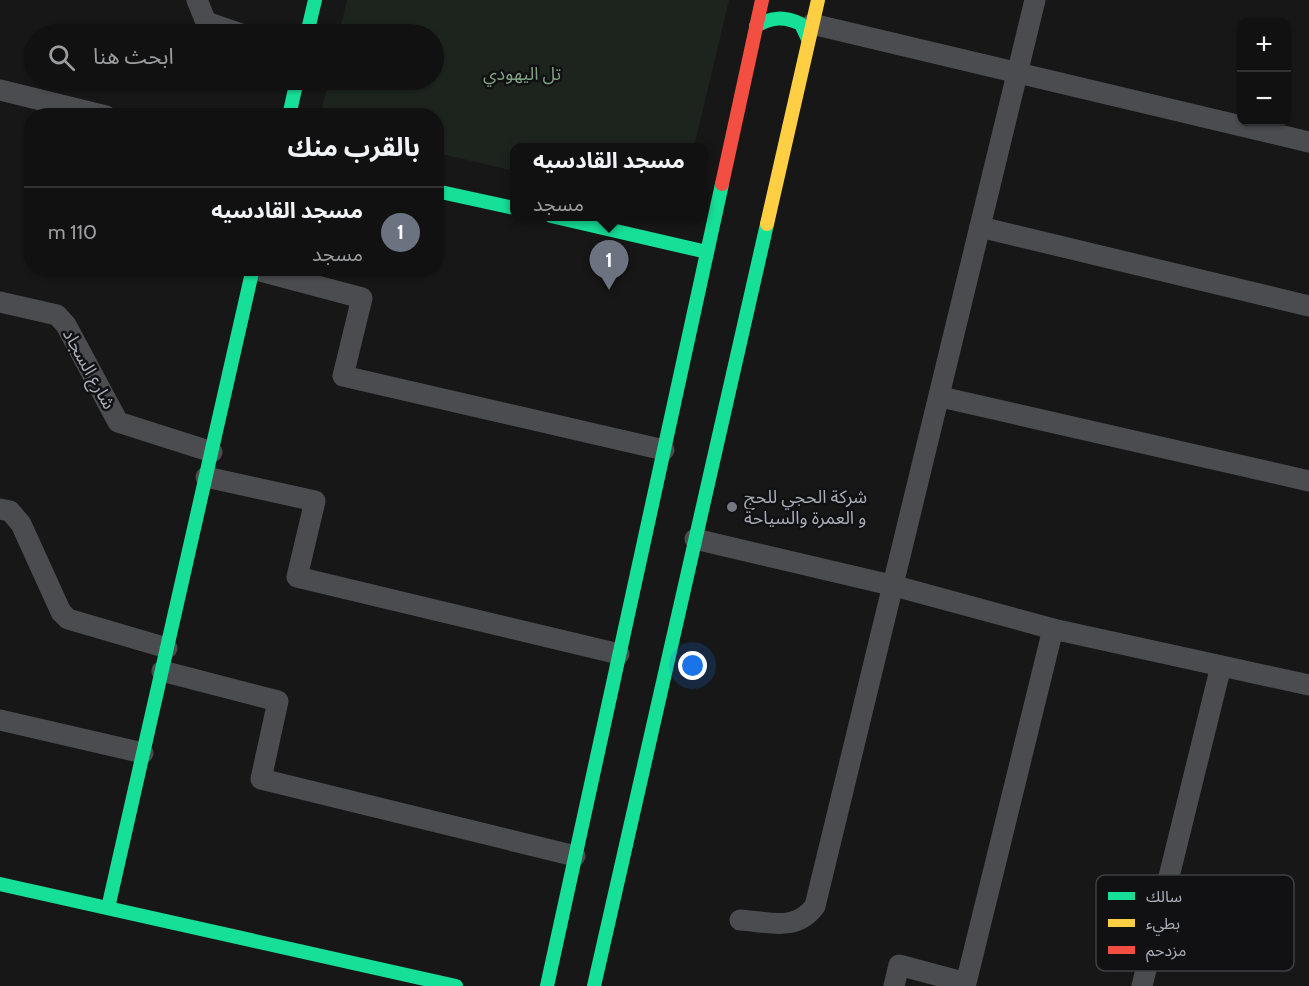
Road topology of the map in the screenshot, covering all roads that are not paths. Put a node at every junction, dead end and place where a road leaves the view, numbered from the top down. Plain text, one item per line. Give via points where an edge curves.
1 (197, 0) edge
2 (315, 0) edge
3 (762, 0) edge
4 (818, 0) edge
5 (1035, 0) edge
6 (212, 24) edge
7 (309, 24) edge
8 (756, 26) junction
9 (810, 31) junction
10 (1017, 75) junction
11 (0, 90) edge
12 (295, 90) edge
13 (73, 108) edge
14 (291, 108) edge
15 (1309, 142) edge
16 (444, 193) edge
17 (510, 207) edge
18 (573, 221) edge
19 (980, 227) junction
20 (707, 252) junction
21 (252, 276) edge
22 (280, 276) edge
23 (0, 302) edge
24 (1309, 306) edge
25 (941, 397) junction
26 (664, 450) junction
27 (212, 452) junction
28 (206, 477) junction
29 (1309, 481) edge
30 (0, 509) edge
31 (695, 539) junction
32 (895, 586) junction
33 (1053, 628) junction
34 (167, 648) junction
35 (619, 654) junction
36 (1221, 666) junction
37 (162, 670) junction
38 (1309, 685) edge
39 (0, 720) edge
40 (143, 753) junction
41 (575, 856) junction
42 (1169, 875) edge
43 (0, 884) edge
44 (108, 908) junction
45 (740, 920) dead end
46 (1146, 971) edge
47 (456, 986) edge
48 (547, 986) edge
49 (594, 986) edge
50 (894, 986) edge
51 (1142, 986) edge

1 - 6 street via 206,22
2 - 7 main road
3 - 8 main road
4 - 9 main road
5 - 10 street
8 - 9 main road via 772,16 785,17
8 - 20 main road
9 - 10 street
9 - 31 main road
10 - 15 street
10 - 19 street
11 - 13 street
12 - 14 main road
16 - 17 main road
18 - 20 main road
19 - 24 street
19 - 25 street
20 - 26 main road
21 - 27 main road
22 - 26 street via 362,298 343,376
23 - 27 street, شارع السجاد via 57,315 118,422
25 - 29 street
25 - 32 street
26 - 35 main road
27 - 28 main road
28 - 34 main road
28 - 35 street via 315,501 297,577
30 - 34 street via 10,511 21,524 61,612 68,619
31 - 32 street
31 - 49 main road
32 - 33 street
32 - 45 street via 815,906 806,918 793,923
33 - 36 street
33 - 50 street via 966,983 899,965
34 - 37 main road
35 - 41 main road
36 - 38 street
36 - 42 street
37 - 40 main road
37 - 41 street via 278,701 261,779
39 - 40 street
40 - 44 main road
41 - 48 main road
43 - 44 main road
44 - 47 main road
46 - 51 street

